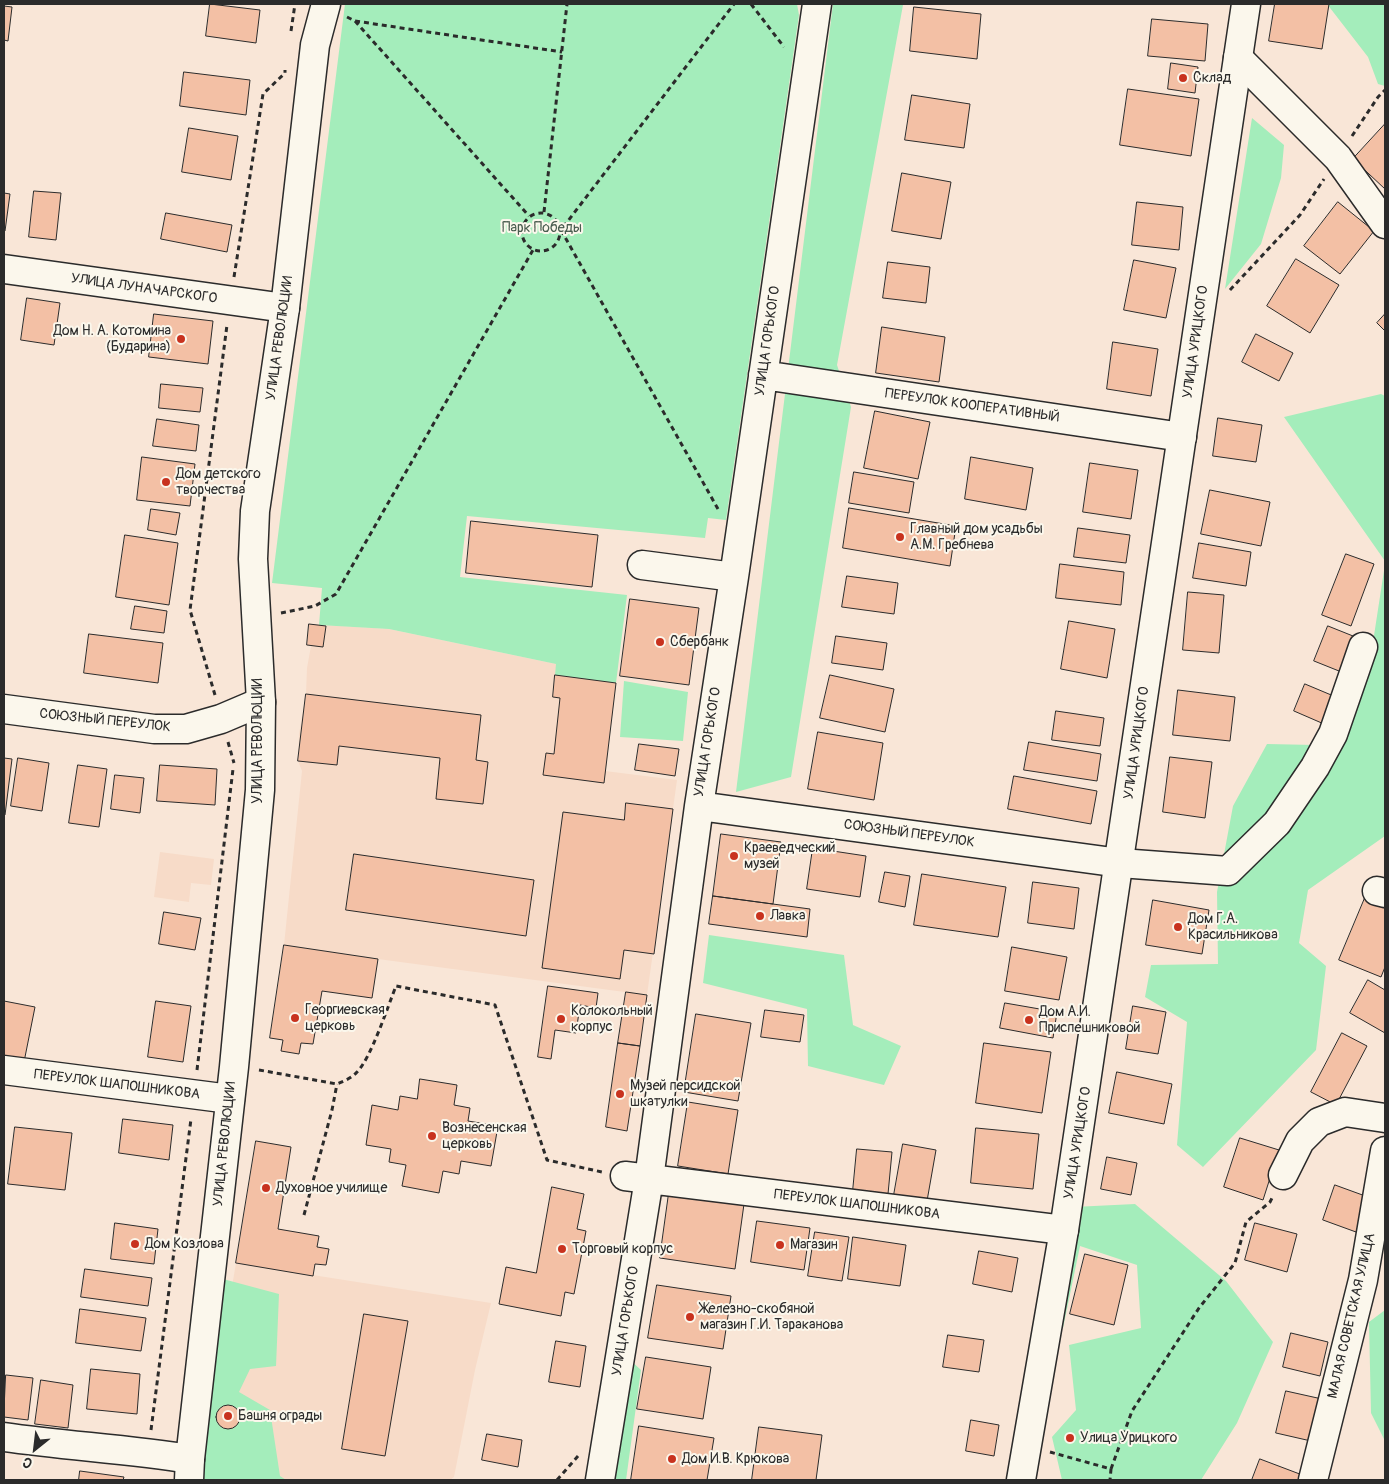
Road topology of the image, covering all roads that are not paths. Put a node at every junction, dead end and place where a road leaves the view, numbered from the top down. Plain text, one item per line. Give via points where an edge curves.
1 (817, 4) edge
2 (1246, 4) edge
3 (334, 9) edge
4 (1238, 58) junction
5 (1385, 224) edge
6 (4, 269) edge
7 (285, 308) junction
8 (763, 375) junction
9 (1182, 437) junction
10 (642, 565) dead end
11 (734, 577) junction
12 (1363, 648) dead end
13 (261, 702) junction
14 (4, 709) edge
15 (699, 806) junction
16 (1120, 863) junction
17 (4, 1070) edge
18 (230, 1099) junction
19 (1385, 1118) edge
20 (1385, 1151) edge
21 (1283, 1175) road end
22 (637, 1178) junction
23 (1064, 1230) junction
24 (4, 1437) edge
25 (190, 1470) edge
26 (600, 1480) edge
27 (1021, 1480) edge
28 (1313, 1480) edge

1 - 8 street, УЛИЦА ГОРЬКОГО
2 - 4 street, УЛИЦА УРИЦКОГО
3 - 7 street, УЛИЦА РЕВОЛЮЦИИ via 315,45
4 - 5 street via 1338,158
4 - 9 street, УЛИЦА УРИЦКОГО
6 - 7 street, УЛИЦА ЛУНАЧАРСКОГО
7 - 13 street, УЛИЦА РЕВОЛЮЦИИ via 255,511 253,559
8 - 9 street, ПЕРЕУЛОК КООПЕРАТИВНЫЙ
8 - 11 street, УЛИЦА ГОРЬКОГО
9 - 16 street, УЛИЦА УРИЦКОГО
10 - 11 street
11 - 15 street, УЛИЦА ГОРЬКОГО
12 - 16 street, СОЮЗНЫЙ ПЕРЕУЛОК via 1334,734 1315,767 1277,823 1228,871
13 - 14 street, СОЮЗНЫЙ ПЕРЕУЛОК via 186,730 154,729
13 - 18 street, УЛИЦА РЕВОЛЮЦИИ via 260,790
15 - 16 street, СОЮЗНЫЙ ПЕРЕУЛОК
15 - 22 street, УЛИЦА ГОРЬКОГО
16 - 23 street, УЛИЦА УРИЦКОГО
17 - 18 street, ПЕРЕУЛОК ШАПОШНИКОВА
18 - 25 street, УЛИЦА РЕВОЛЮЦИИ
19 - 21 street via 1345,1112 1319,1122 1300,1141
20 - 28 street, МАЛАЯ СОВЕТСКАЯ УЛИЦА via 1363,1280
22 - 23 street, ПЕРЕУЛОК ШАПОШНИКОВА
22 - 26 street, УЛИЦА ГОРЬКОГО
23 - 27 street, УЛИЦА УРИЦКОГО
24 - 25 street via 149,1453

